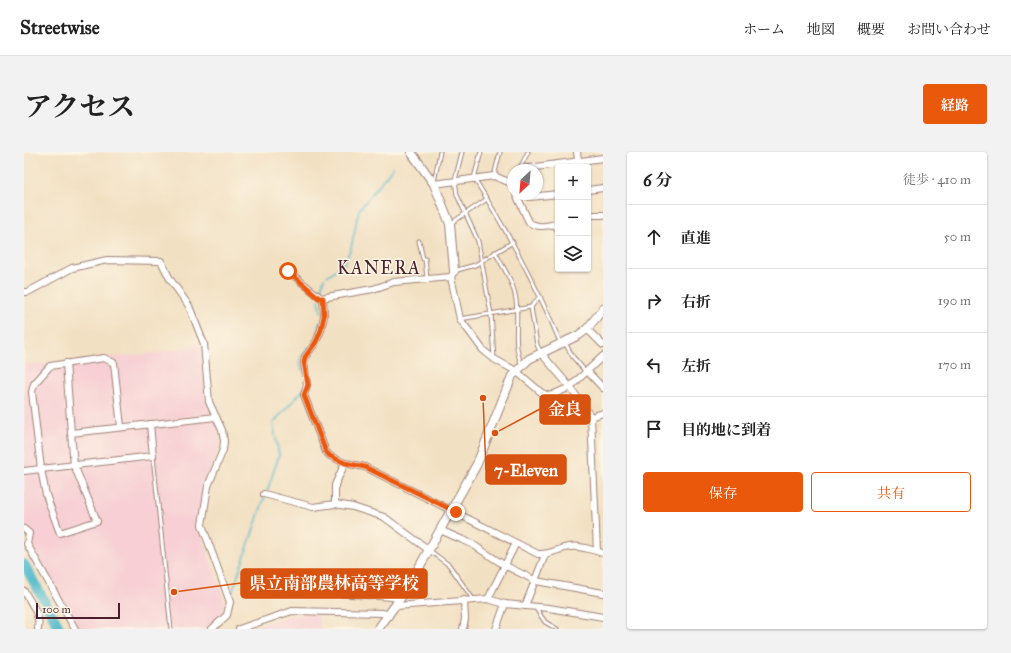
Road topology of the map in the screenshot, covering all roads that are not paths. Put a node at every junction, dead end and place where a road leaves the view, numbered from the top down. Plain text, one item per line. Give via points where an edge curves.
1 (411, 152) edge
2 (440, 152) edge
3 (462, 152) edge
4 (481, 152) edge
5 (500, 152) edge
6 (528, 152) edge
7 (577, 152) edge
8 (603, 158) edge
9 (522, 164) edge
10 (579, 164) edge
11 (555, 166) edge
12 (543, 167) edge
13 (494, 176) junction
14 (474, 178) junction
15 (455, 180) junction
16 (507, 181) edge
17 (434, 184) junction
18 (603, 188) edge
19 (591, 190) edge
20 (555, 194) edge
21 (543, 196) edge
22 (487, 199) junction
23 (519, 200) edge
24 (466, 213) junction
25 (591, 215) edge
26 (603, 215) edge
27 (450, 224) junction
28 (555, 224) edge
29 (420, 241) dead end
30 (513, 242) junction
31 (494, 252) junction
32 (480, 260) junction
33 (288, 271) dead end
34 (452, 274) junction
35 (427, 280) junction
36 (24, 292) edge
37 (540, 296) junction
38 (321, 298) junction
39 (531, 307) junction
40 (603, 309) edge
41 (516, 311) junction
42 (491, 314) junction
43 (460, 319) junction
44 (587, 329) junction
45 (562, 343) junction
46 (603, 345) edge
47 (541, 353) junction
48 (603, 356) edge
49 (494, 359) junction
50 (66, 363) junction
51 (519, 368) junction
52 (587, 372) junction
53 (570, 387) junction
54 (603, 388) edge
55 (603, 413) edge
56 (216, 417) junction
57 (591, 417) junction
58 (150, 424) junction
59 (121, 427) junction
60 (71, 433) junction
61 (153, 456) junction
62 (345, 463) junction
63 (74, 465) junction
64 (41, 469) junction
65 (24, 471) edge
66 (267, 495) dead end
67 (335, 504) junction
68 (452, 510) junction
69 (24, 529) edge
70 (440, 530) junction
71 (516, 543) junction
72 (429, 550) junction
73 (600, 552) edge
74 (545, 555) junction
75 (504, 565) junction
76 (536, 581) junction
77 (24, 591) edge
78 (312, 591) dead end
79 (603, 593) edge
80 (473, 599) junction
81 (488, 599) junction
82 (464, 600) junction
83 (398, 603) junction
84 (505, 604) junction
85 (525, 606) junction
86 (535, 607) junction
87 (389, 616) junction
88 (603, 618) edge
89 (38, 629) edge
90 (74, 629) edge
91 (171, 629) edge
92 (212, 629) edge
93 (239, 629) edge
94 (378, 629) edge
95 (463, 629) edge
96 (496, 629) edge
97 (557, 629) edge

1 - 17 street
2 - 17 lane
3 - 15 lane
4 - 14 lane
5 - 13 lane
6 - 9 lane
7 - 10 street
8 - 10 street
11 - 12 street
13 - 14 street
13 - 16 street
14 - 15 street
14 - 22 lane
15 - 17 street
15 - 24 lane via 457,195
17 - 27 street
18 - 19 street
20 - 21 street
22 - 24 lane
22 - 30 lane
23 - 28 street via 532,225
24 - 27 lane
24 - 32 lane via 478,241
25 - 26 street
27 - 34 street
29 - 35 lane
30 - 31 lane
30 - 37 lane
31 - 32 lane
31 - 41 lane via 508,275 516,300
32 - 34 lane via 475,265
32 - 42 lane
33 - 38 street
34 - 35 street
34 - 43 street
35 - 38 street via 394,282
36 - 56 street via 72,268 107,260 161,261 189,306 204,344 209,402
37 - 39 lane
37 - 45 lane
38 - 62 street via 324,316 316,342 305,357 308,385 304,395 326,452
39 - 41 lane
39 - 47 lane via 537,345
40 - 44 street
41 - 42 lane
41 - 51 lane
42 - 43 lane
42 - 49 lane
43 - 49 street via 483,350
44 - 45 street
44 - 46 street
45 - 47 street
45 - 52 lane
47 - 51 street
47 - 53 street
48 - 52 street
49 - 51 street
50 - 59 street via 104,358 114,363
50 - 60 street
50 - 64 street via 50,366 34,384 32,392
51 - 53 street via 542,393 550,396
51 - 68 street via 509,381 487,442
52 - 53 street
52 - 54 street
53 - 57 street
55 - 57 street
56 - 58 street
56 - 92 street via 223,435 223,450 208,486 202,525 230,602 227,615
57 - 73 street
58 - 59 street
58 - 61 street
59 - 60 street
60 - 63 street
61 - 63 street
61 - 91 lane
62 - 67 street via 335,485
62 - 68 street via 365,467
63 - 64 street
63 - 64 street via 97,521 60,533 46,495
64 - 65 street
66 - 67 street via 313,507
67 - 72 street via 384,517
68 - 70 street
68 - 71 street
69 - 90 street via 29,533 27,544
70 - 72 street
70 - 75 street via 472,544
71 - 74 street
71 - 75 street
72 - 80 lane via 449,565
72 - 83 street
73 - 74 street via 578,546
74 - 76 street
75 - 76 street
75 - 81 street
76 - 79 street
76 - 85 street
77 - 89 street via 38,615
78 - 83 street via 392,597
80 - 81 street
80 - 82 street
81 - 84 street
82 - 83 street
82 - 95 street
83 - 87 street
84 - 85 street
84 - 96 street
85 - 86 street
86 - 88 street
86 - 97 lane via 545,622
87 - 93 street via 383,613 292,611
87 - 94 street

